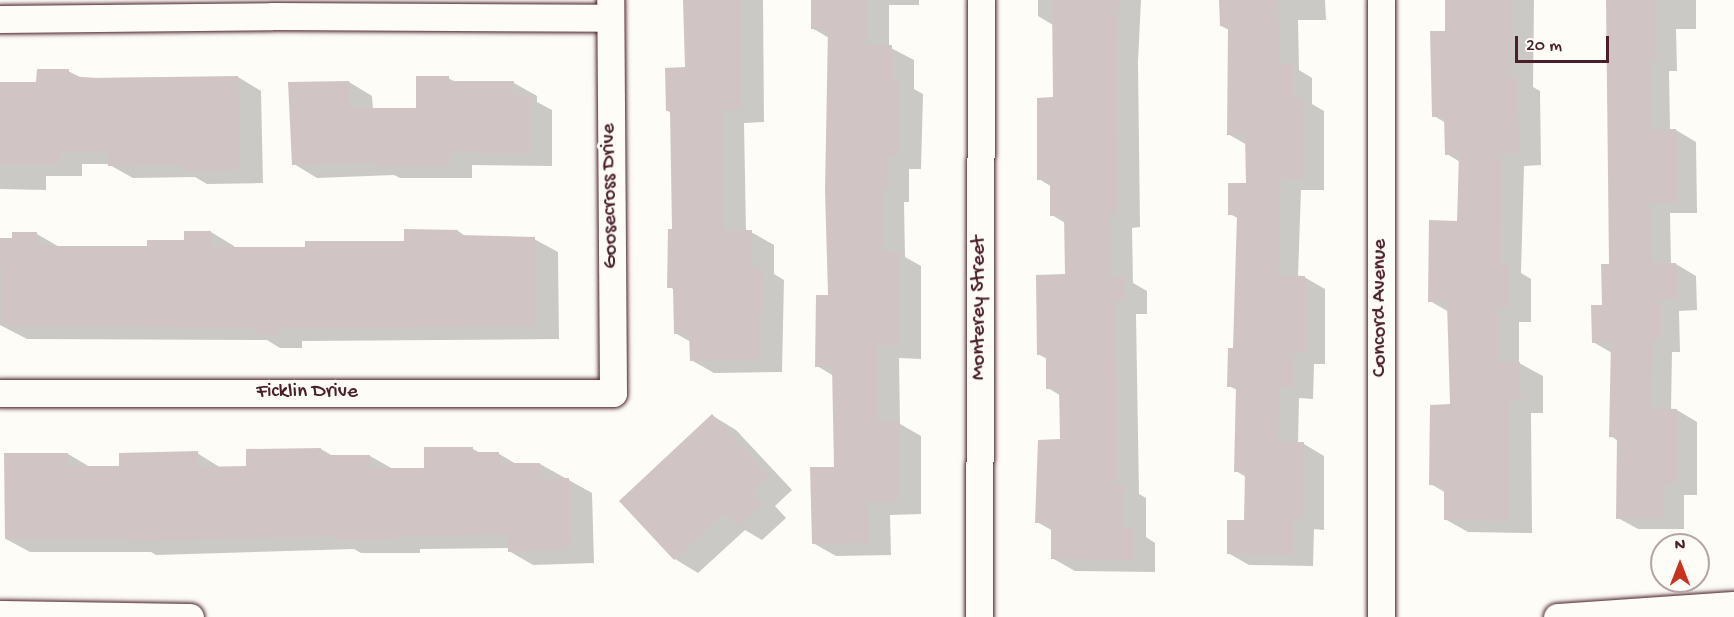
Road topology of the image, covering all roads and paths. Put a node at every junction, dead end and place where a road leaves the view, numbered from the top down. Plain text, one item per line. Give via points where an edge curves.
1 (981, 0) edge
2 (1381, 0) edge
3 (610, 9) edge
4 (0, 19) edge
5 (0, 393) edge
6 (613, 393) joint
7 (1734, 605) edge
8 (0, 614) edge
9 (190, 617) edge
10 (979, 617) edge
11 (1381, 617) edge
12 (1557, 617) edge

1 - 10 street, Monterey Street
2 - 11 street, Concord Avenue
3 - 4 street
3 - 6 street, Goosecross Drive
5 - 6 street, Ficklin Drive
7 - 12 street
8 - 9 street

